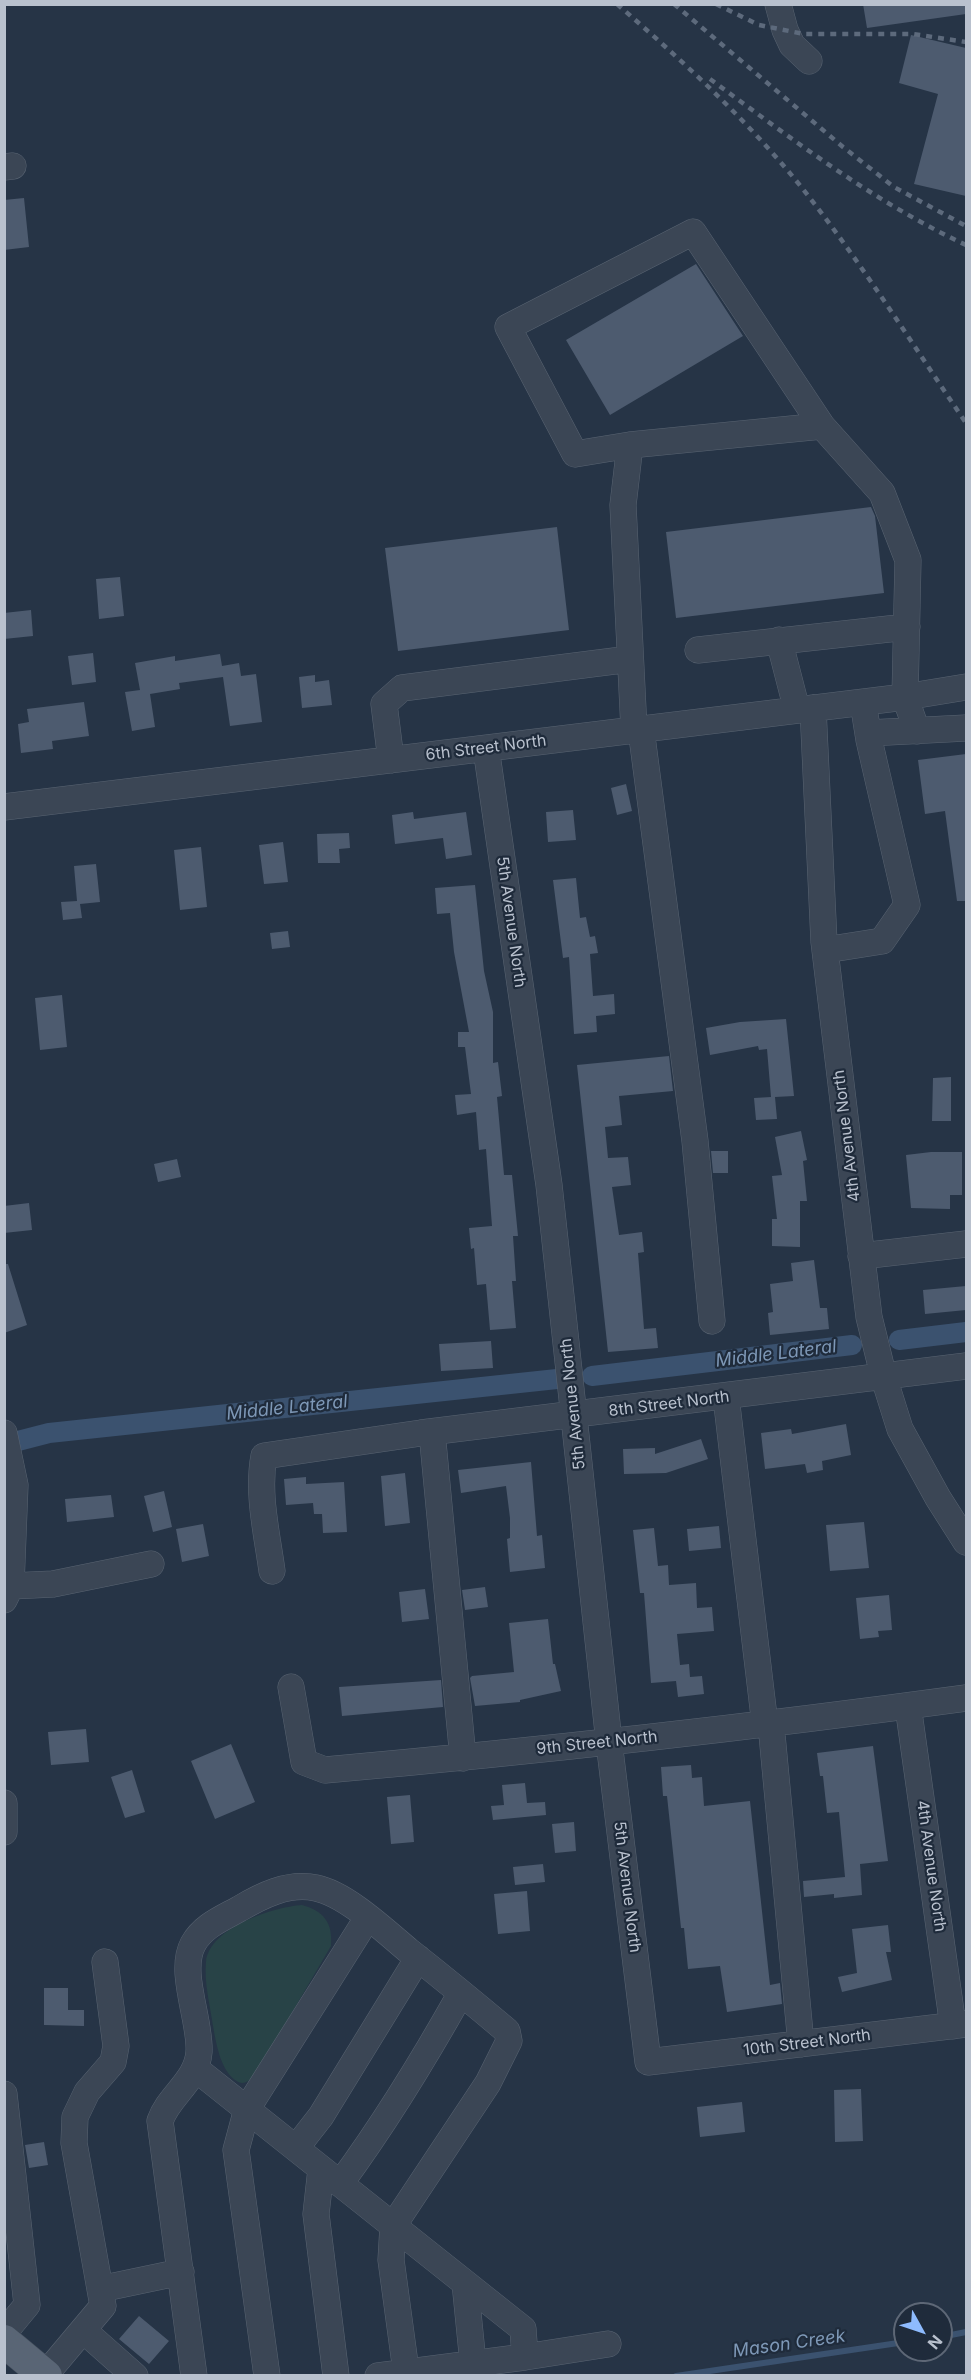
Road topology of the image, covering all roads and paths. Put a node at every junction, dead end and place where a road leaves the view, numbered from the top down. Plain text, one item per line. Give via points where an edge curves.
1 (778, 4) edge
2 (808, 61) dead end
3 (822, 426) junction
4 (630, 444) junction
5 (907, 627) junction
6 (779, 640) junction
7 (698, 650) dead end
8 (630, 659) junction
9 (966, 687) edge
10 (905, 697) junction
11 (863, 702) junction
12 (805, 709) junction
13 (966, 728) edge
14 (638, 730) junction
15 (917, 731) junction
16 (868, 733) junction
17 (486, 748) junction
18 (391, 760) junction
19 (4, 807) edge
20 (825, 950) junction
21 (966, 1244) edge
22 (861, 1256) junction
23 (712, 1322) dead end
24 (966, 1366) edge
25 (884, 1378) junction
26 (726, 1397) junction
27 (574, 1416) junction
28 (432, 1432) junction
29 (4, 1433) edge
30 (966, 1542) edge
31 (151, 1564) dead end
32 (272, 1571) dead end
33 (8, 1593) edge
34 (291, 1687) dead end
35 (966, 1698) edge
36 (908, 1706) junction
37 (768, 1724) junction
38 (609, 1742) junction
39 (463, 1758) junction
40 (4, 1803) edge
41 (4, 1832) edge
42 (368, 1917) junction
43 (418, 1958) junction
44 (105, 1962) dead end
45 (462, 1993) junction
46 (960, 2025) edge
47 (801, 2044) junction
48 (648, 2062) joint
49 (196, 2069) junction
50 (4, 2094) edge
51 (247, 2109) junction
52 (296, 2148) junction
53 (331, 2176) junction
54 (393, 2226) junction
55 (181, 2272) junction
56 (465, 2283) junction
57 (99, 2289) junction
58 (83, 2330) junction
59 (4, 2333) edge
60 (4, 2341) edge
61 (608, 2344) dead end
62 (525, 2357) junction
63 (473, 2363) junction
64 (406, 2371) junction
65 (45, 2375) edge
66 (135, 2376) edge
67 (194, 2376) edge
68 (267, 2376) edge
69 (336, 2376) edge
70 (378, 2376) edge

1 - 2 street via 792,45
3 - 4 street
3 - 4 street via 693,232 508,327 575,454
3 - 5 street via 882,493 908,561
4 - 8 street via 623,505
5 - 6 street
5 - 10 street
6 - 7 street
6 - 12 street, 4th Avenue North
8 - 14 street
8 - 18 street via 402,688 384,704
9 - 10 street, 6th Street North
10 - 11 street, 6th Street North
10 - 15 street
11 - 12 street, 6th Street North
11 - 16 street
12 - 14 street, 6th Street North
12 - 20 street, 4th Avenue North
13 - 15 street
14 - 17 street, 6th Street North
14 - 23 street via 695,1141
15 - 16 street
16 - 20 street via 907,905 882,941
17 - 18 street, 6th Street North
17 - 27 street, 5th Avenue North via 549,1185
18 - 19 street, 6th Street North
20 - 22 street, 4th Avenue North
21 - 22 street
22 - 25 street, 4th Avenue North via 869,1317
24 - 25 street, 8th Street North
25 - 26 street, 8th Street North
25 - 30 street, 4th Avenue North via 900,1429
26 - 27 street, 8th Street North
26 - 37 street
27 - 28 street, 8th Street North
27 - 38 street, 5th Avenue North
28 - 32 street, 8th Street North via 264,1456 261,1473
28 - 39 street
29 - 33 street via 15,1485
31 - 33 street
34 - 39 street, 9th Street North via 304,1762 325,1770
35 - 36 street, 9th Street North
36 - 37 street, 9th Street North
36 - 46 street, 4th Avenue North
37 - 38 street, 9th Street North
37 - 47 street
38 - 39 street, 9th Street North
38 - 48 street, 5th Avenue North
40 - 41 street
42 - 43 street
42 - 49 street via 316,1888 292,1887 263,1895 204,1929 192,1946 188,1964 199,2050
42 - 51 street
43 - 45 street
43 - 52 street via 321,2116
44 - 57 street via 116,2046 113,2062 87,2092 75,2117 74,2143
45 - 53 street via 366,2148
45 - 54 street via 507,2031 509,2041 488,2083
46 - 47 street, 10th Street North
47 - 48 street, 10th Street North
49 - 51 street
49 - 55 street via 160,2121
50 - 59 street via 27,2305
51 - 52 street
51 - 68 street via 236,2150
52 - 53 street
53 - 54 street
53 - 69 street via 316,2214
54 - 56 street
54 - 64 street via 391,2260
55 - 57 street
55 - 67 street
56 - 62 street via 523,2329
56 - 63 street
57 - 58 street via 103,2306
58 - 65 street
58 - 66 street
60 - 65 main road
61 - 62 street
62 - 63 street
63 - 64 street
64 - 70 street

